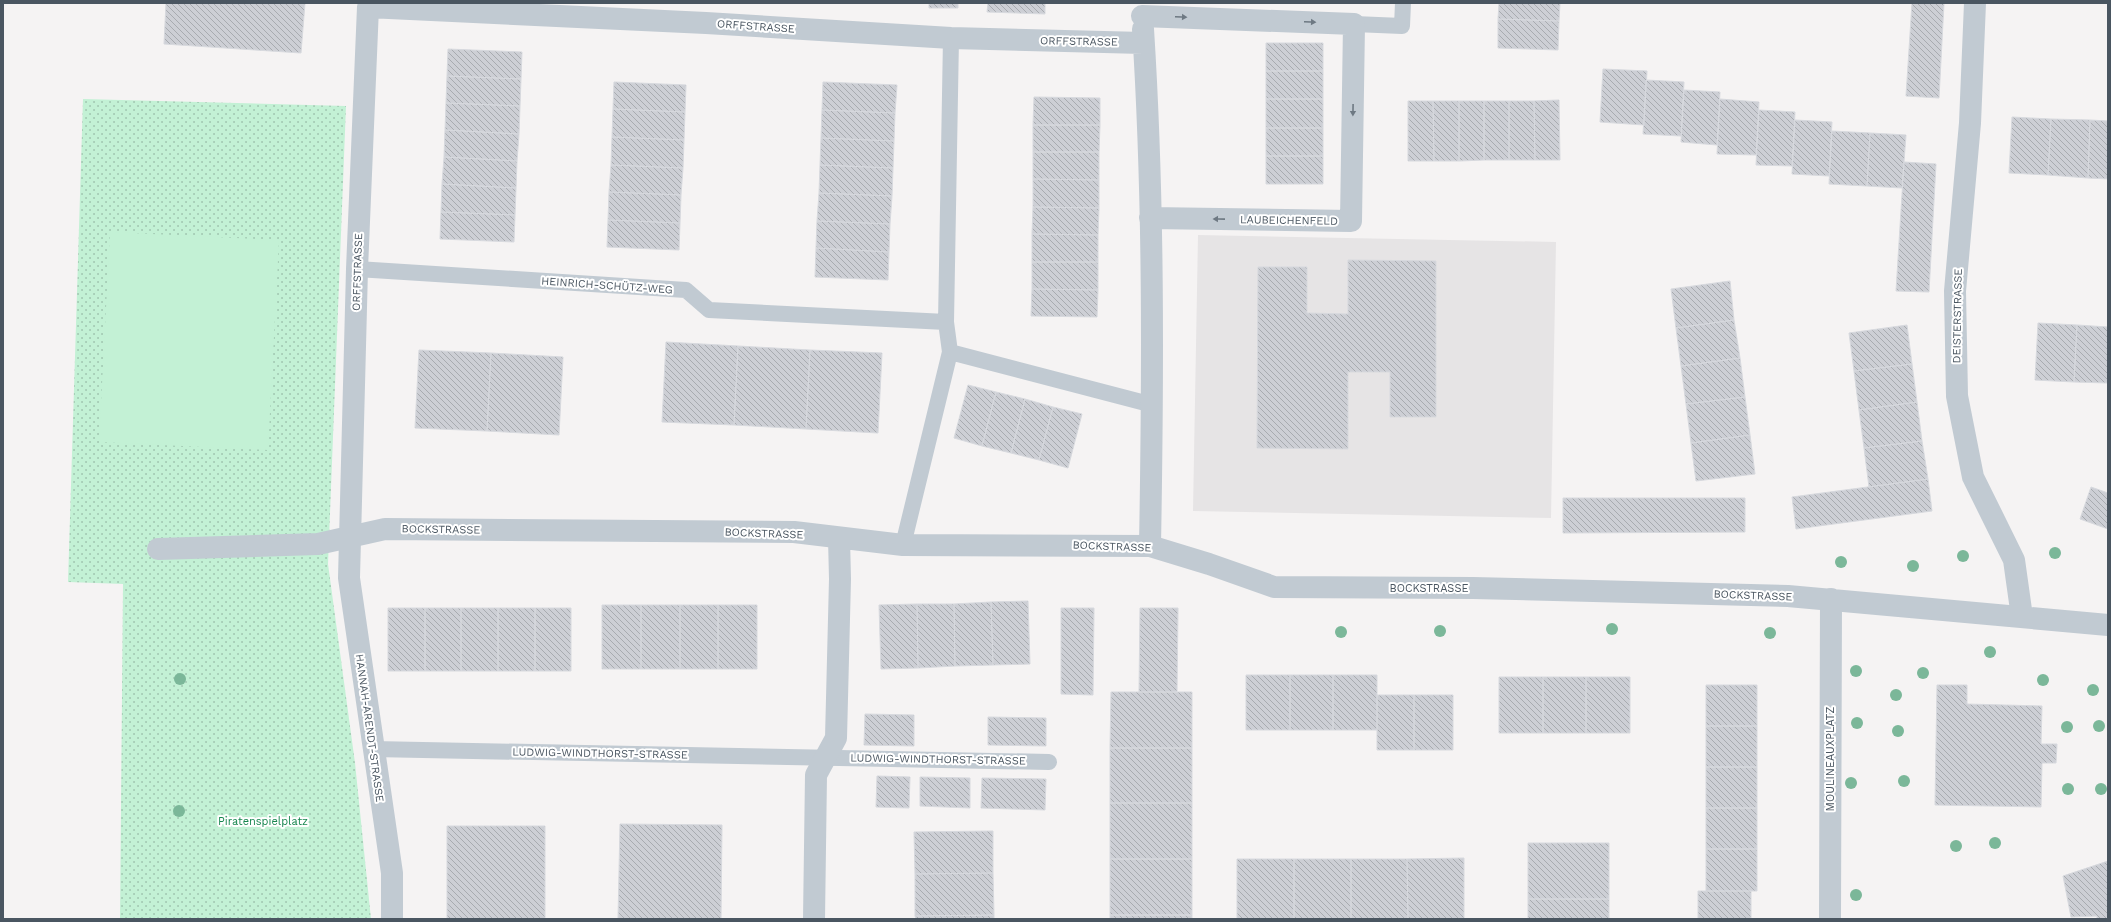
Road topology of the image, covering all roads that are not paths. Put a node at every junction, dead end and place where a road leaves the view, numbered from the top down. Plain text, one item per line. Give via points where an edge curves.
1 (1403, 3) edge
2 (1975, 3) edge
3 (366, 5) edge
4 (1141, 9) edge
5 (1354, 24) junction
6 (951, 38) junction
7 (1144, 43) junction
8 (1150, 218) junction
9 (356, 269) junction
10 (946, 322) junction
11 (950, 352) junction
12 (1153, 405) junction
13 (351, 537) junction
14 (839, 538) junction
15 (903, 545) junction
16 (1150, 546) junction
17 (158, 549) dead end
18 (1831, 599) junction
19 (2022, 617) junction
20 (2108, 625) edge
21 (373, 749) junction
22 (826, 757) junction
23 (1049, 762) dead end
24 (392, 919) edge
25 (814, 919) edge
26 (1830, 919) edge

1 - 5 lane via 1402,26
2 - 19 street, DEISTERSTRASSE via 1970,123 1955,291 1957,396 1973,477 2014,560
3 - 6 street, ORFFSTRASSE
3 - 9 street, ORFFSTRASSE
4 -> 5 street
4 - 7 street
5 -> 8 street, LAUBEICHENFELD via 1351,221
6 - 7 street, ORFFSTRASSE
6 - 10 lane
7 - 8 street
8 - 12 street
9 - 10 lane, HEINRICH-SCHÜTZ-WEG via 686,290 709,310
9 - 13 street, ORFFSTRASSE
10 - 11 lane
11 - 12 lane
11 - 15 lane
12 - 16 street
13 - 14 street, BOCKSTRASSE via 393,529 794,532
13 - 17 street, BOCKSTRASSE via 318,544
13 - 21 street, HANNAH-ARENDT-STRASSE via 349,578
14 - 15 street, BOCKSTRASSE
14 - 22 street via 836,738
15 - 16 street, BOCKSTRASSE
16 - 18 street, BOCKSTRASSE via 1274,587 1473,588
18 - 19 street, BOCKSTRASSE
18 - 26 street, MOULINEAUXPLATZ
19 - 20 street, BOCKSTRASSE
21 - 22 lane, LUDWIG-WINDTHORST-STRASSE
21 - 24 street, HANNAH-ARENDT-STRASSE via 392,874
22 - 23 lane, LUDWIG-WINDTHORST-STRASSE
22 - 25 street via 816,775

